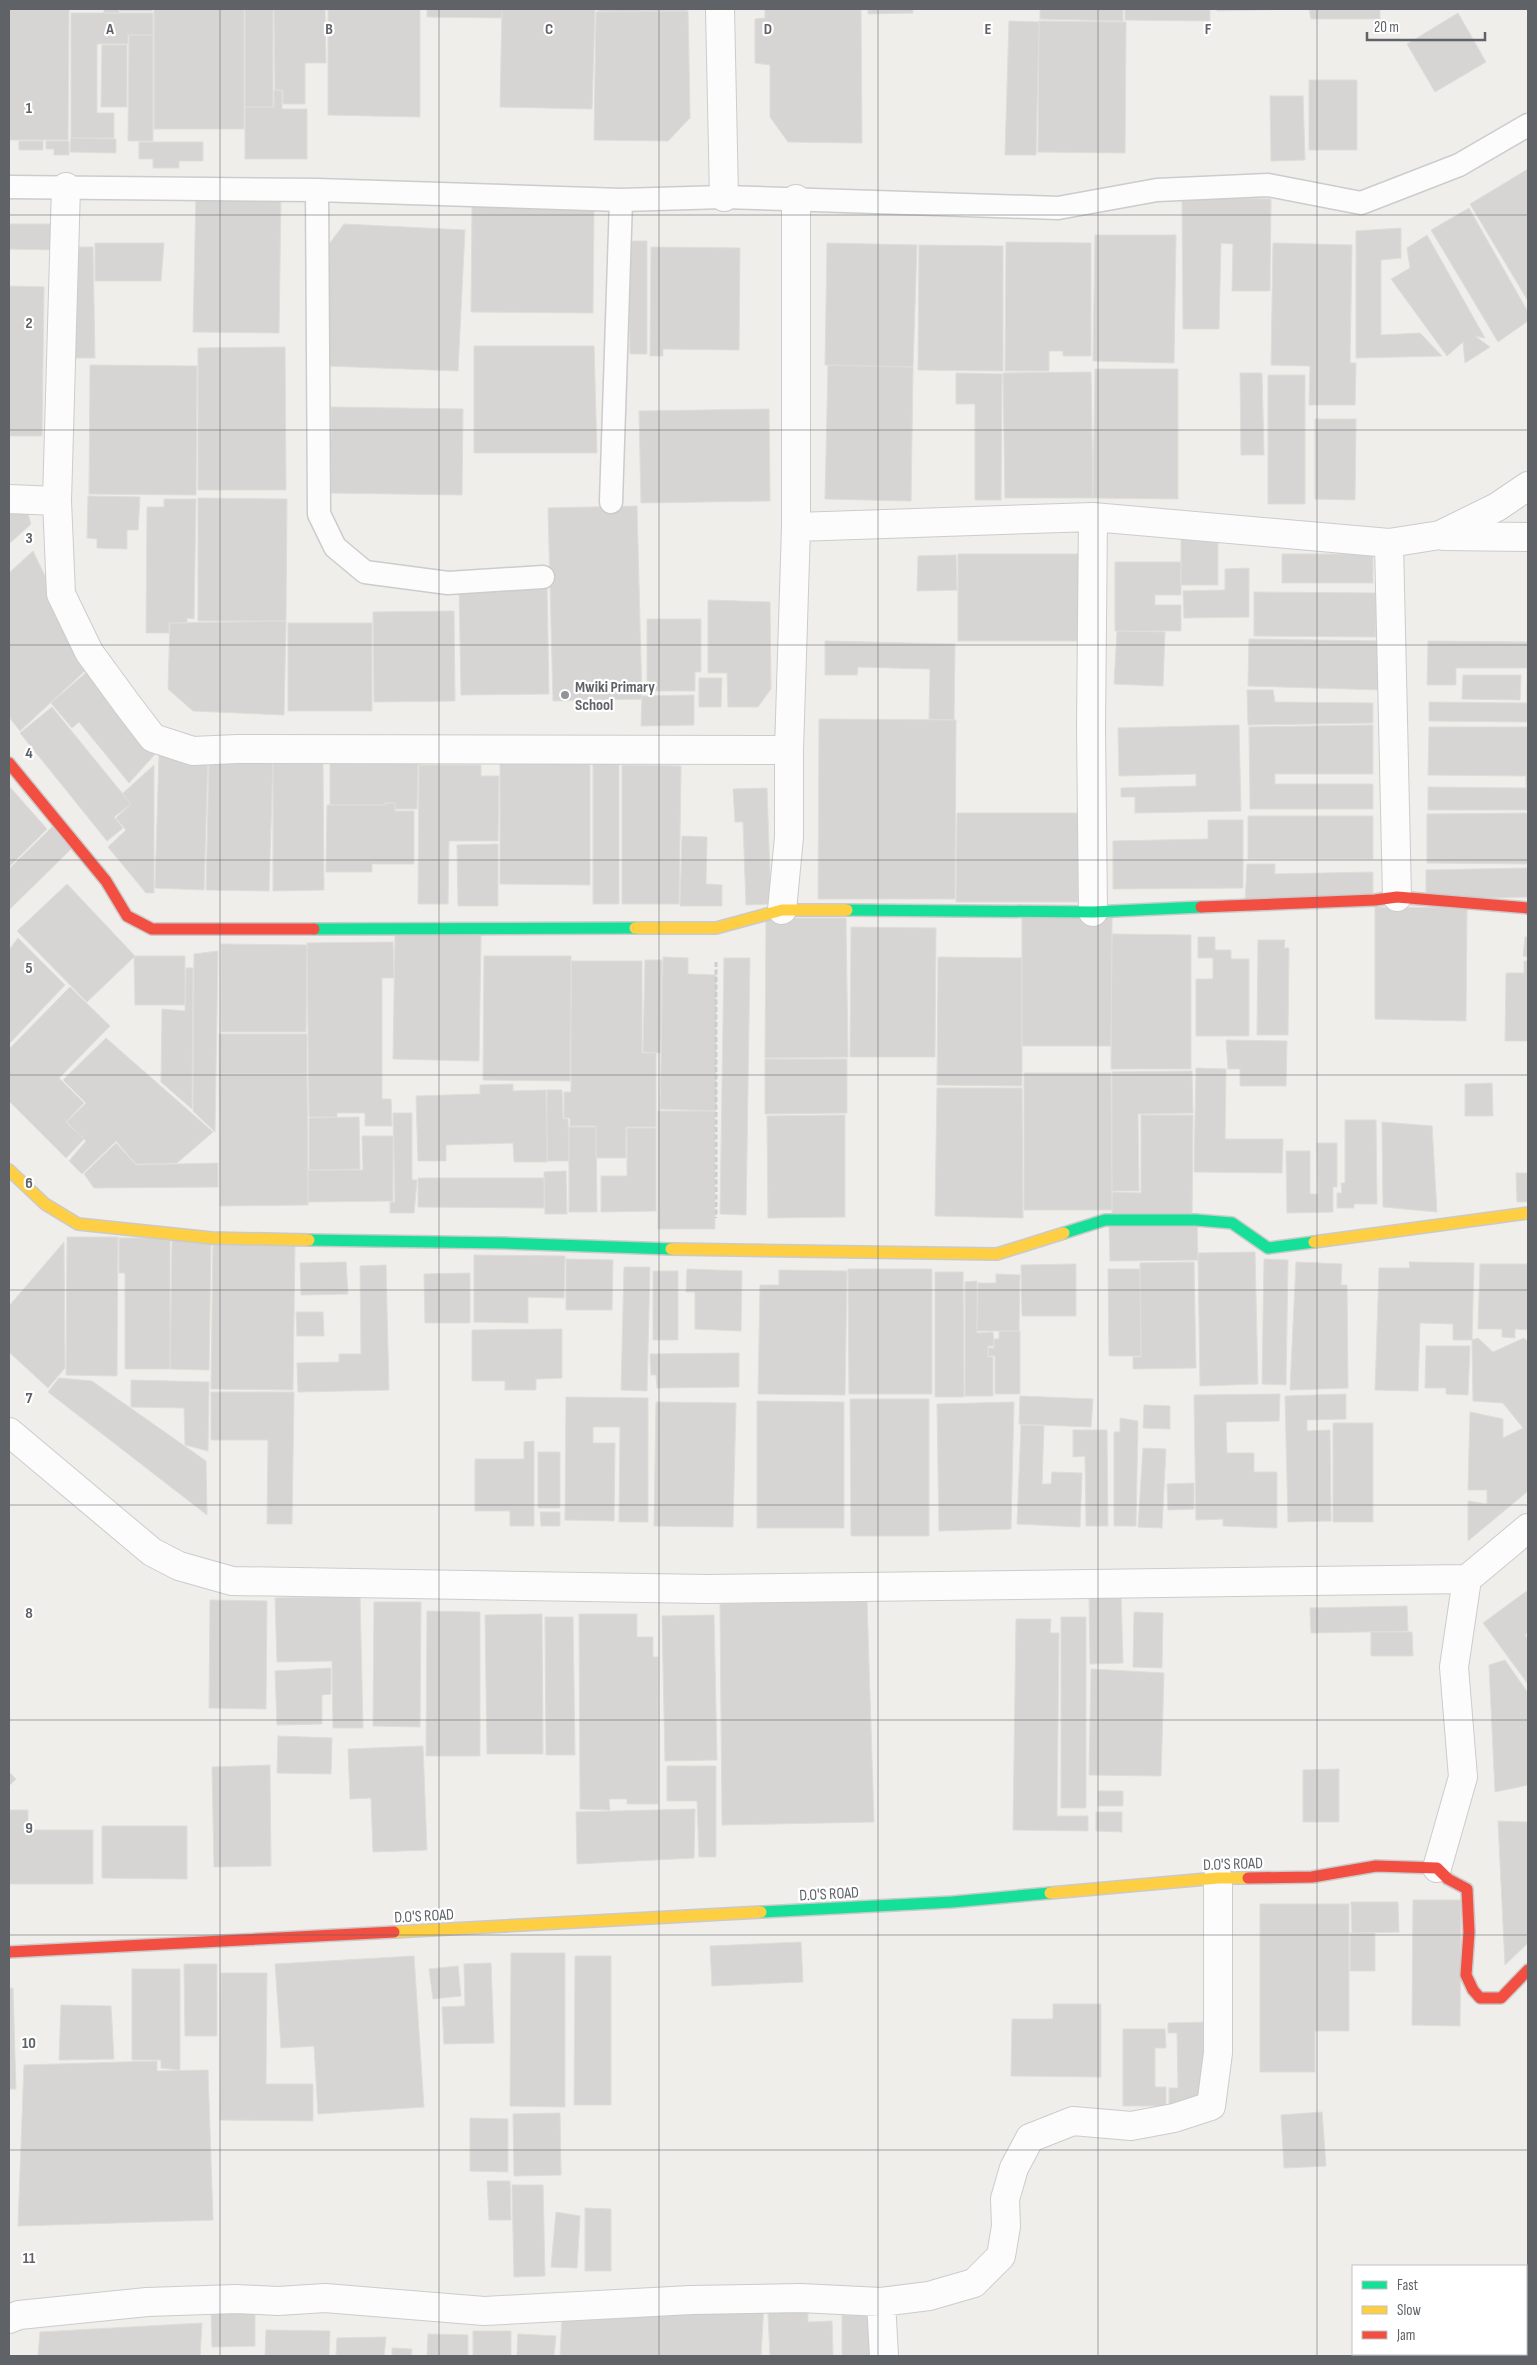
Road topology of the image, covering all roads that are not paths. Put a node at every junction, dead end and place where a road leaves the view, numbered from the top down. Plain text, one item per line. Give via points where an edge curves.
1 (720, 9) edge
2 (1528, 125) edge
3 (9, 187) edge
4 (66, 188) junction
5 (317, 190) junction
6 (724, 197) junction
7 (796, 199) junction
8 (621, 200) junction
9 (1528, 486) edge
10 (9, 499) edge
11 (58, 501) junction
12 (611, 502) dead end
13 (1093, 517) junction
14 (796, 527) junction
15 (1440, 536) junction
16 (1528, 537) edge
17 (1389, 543) junction
18 (543, 578) dead end
19 (789, 750) junction
20 (9, 762) edge
21 (1397, 897) junction
22 (1528, 908) edge
23 (782, 910) junction
24 (1093, 912) junction
25 (9, 1170) edge
26 (1528, 1213) edge
27 (9, 1432) edge
28 (1528, 1528) edge
29 (1467, 1579) junction
30 (1436, 1868) junction
31 (1218, 1878) junction
32 (9, 1952) edge
33 (1528, 1970) edge
34 (881, 2302) junction
35 (9, 2319) edge
36 (884, 2356) edge

1 - 6 street
2 - 7 lane via 1459,165 1362,203 1268,186 1157,190 1058,208
3 - 4 lane
4 - 5 lane
4 - 11 street
5 - 8 lane
5 - 18 lane via 319,514 335,547 365,572 448,583
6 - 7 lane
6 - 8 lane
7 - 14 street
8 - 12 lane
9 - 15 street
10 - 11 street
11 - 19 street via 61,594 90,652 153,738 193,752
13 - 14 street
13 - 17 street
13 - 24 street
14 - 19 street
15 - 16 street
15 - 17 street
17 - 21 street
19 - 23 street via 789,837
20 - 23 street via 106,882 127,916 152,929 716,928
21 - 22 street
21 - 24 street
23 - 24 street
25 - 26 street via 45,1204 78,1224 212,1238 504,1243 716,1251 997,1254 1105,1220 1232,1223 1268,1248
27 - 29 street via 152,1552 179,1566 232,1581 706,1589
28 - 29 street
29 - 30 street via 1454,1667 1463,1777
30 - 31 street, D.O'S ROAD via 1376,1866 1312,1877
30 - 33 street via 1467,1889 1469,1934 1464,1968 1469,1988 1480,1998 1501,1998
31 - 32 street, D.O'S ROAD via 952,1902
31 - 34 street via 1218,2053 1212,2106 1174,2118 1131,2126 1073,2121 1030,2138 1014,2168 1005,2199 1006,2226 1001,2256 974,2283 929,2296
34 - 35 street via 780,2298 691,2300 484,2312 325,2298 236,2299 148,2302 19,2315
34 - 36 street

